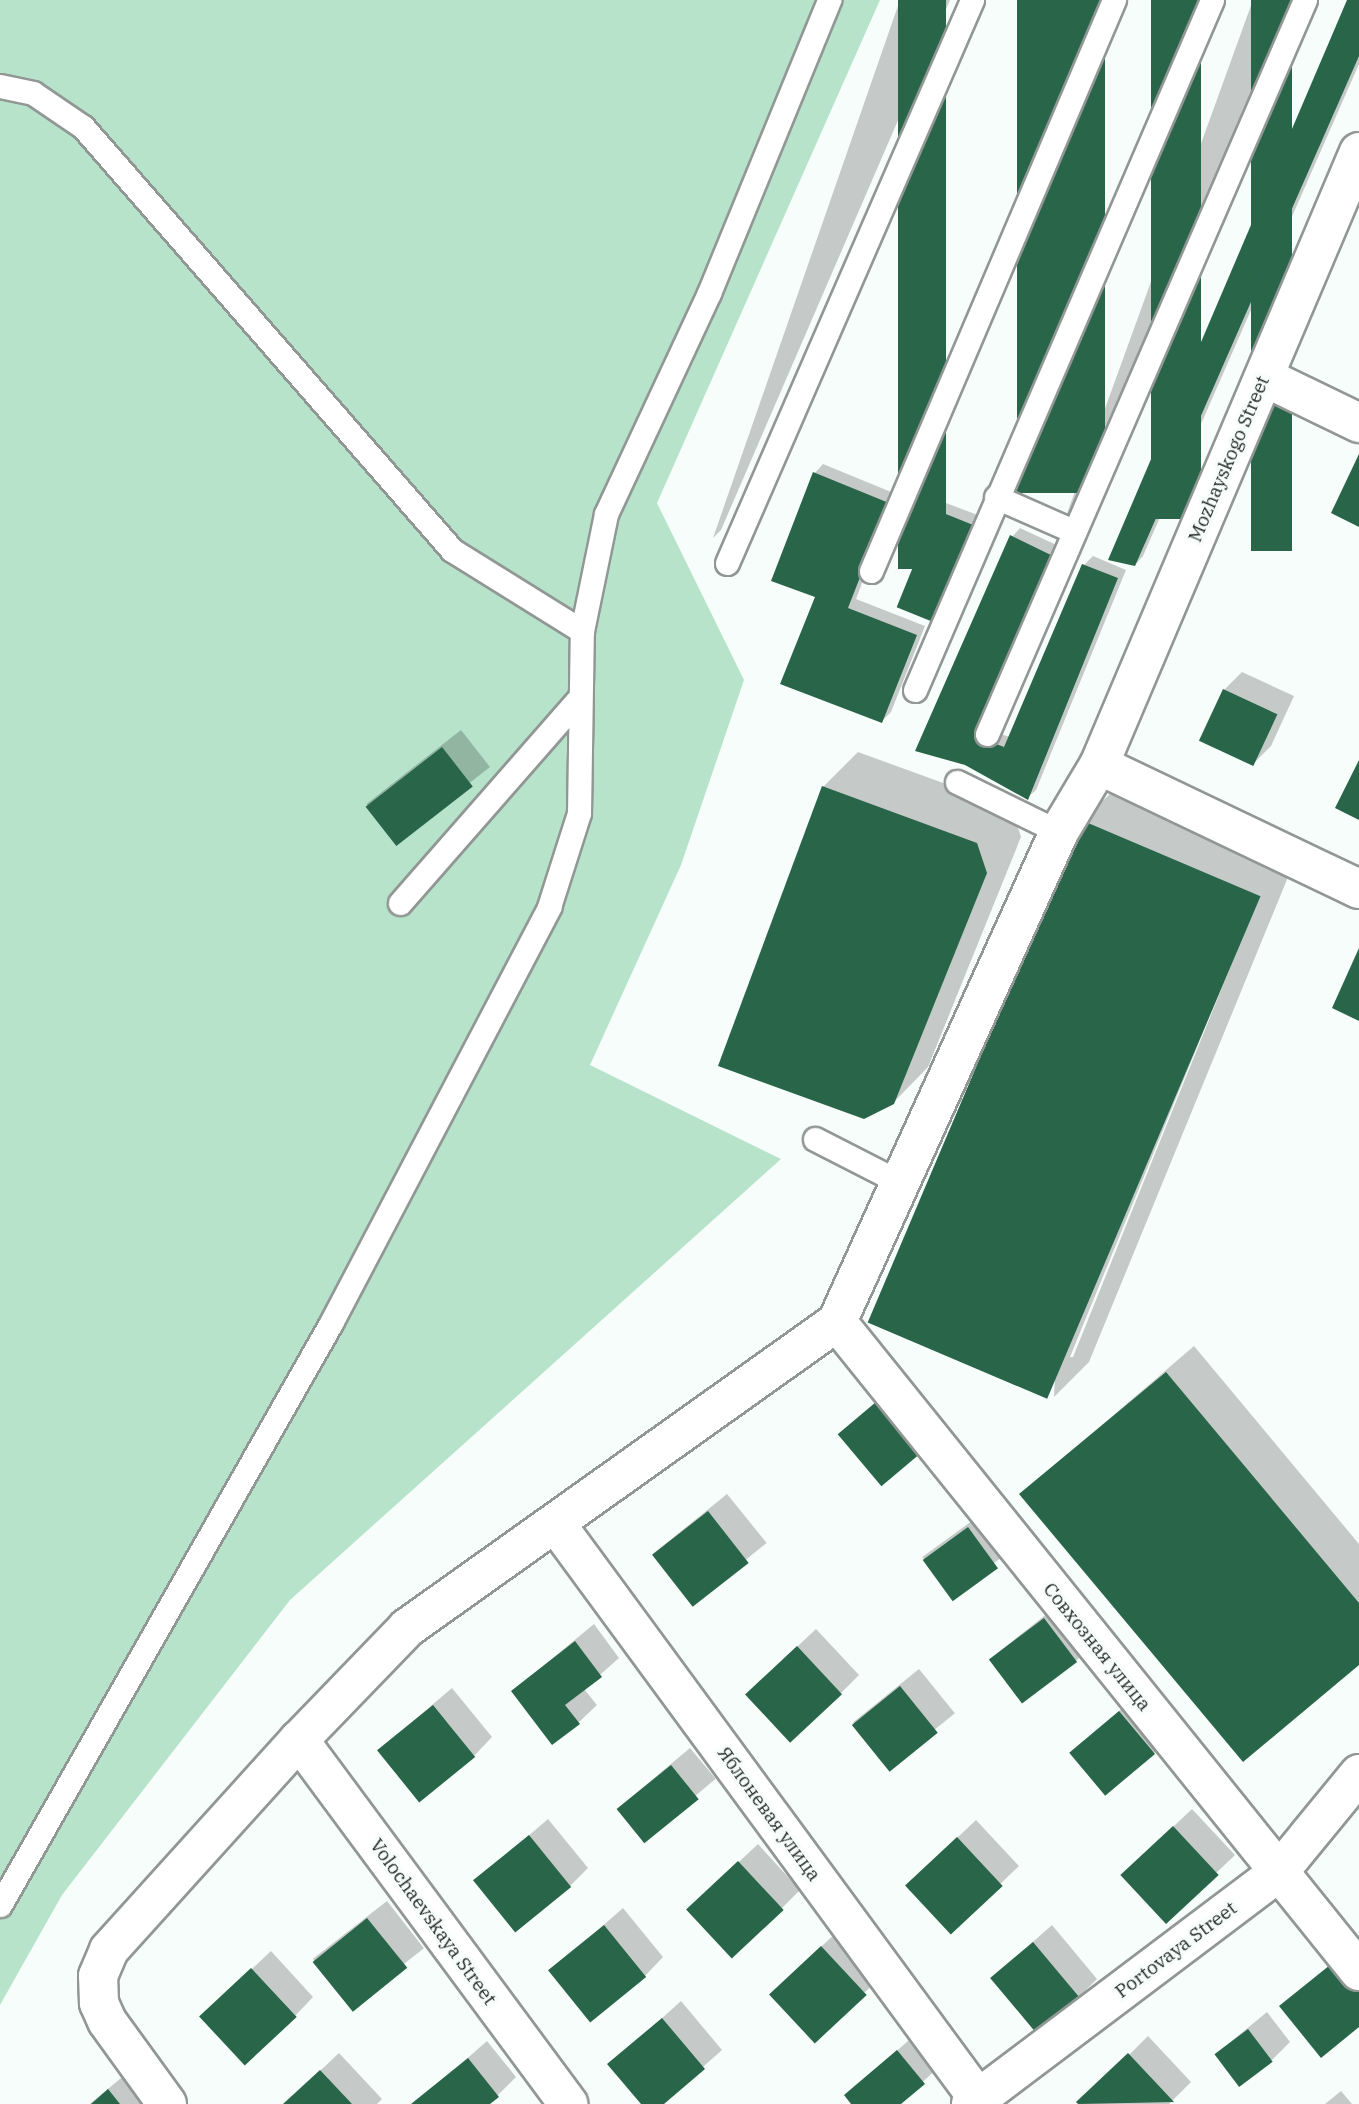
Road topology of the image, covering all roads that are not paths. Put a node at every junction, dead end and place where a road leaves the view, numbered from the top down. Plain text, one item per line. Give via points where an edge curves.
1 (829, 0) edge
2 (972, 0) edge
3 (1114, 0) edge
4 (1212, 0) edge
5 (1305, 0) edge
6 (0, 86) edge
7 (1359, 152) edge
8 (1264, 377) junction
9 (1359, 423) edge
10 (996, 497) junction
11 (1073, 531) junction
12 (727, 562) dead end
13 (871, 571) dead end
14 (582, 631) junction
15 (915, 690) dead end
16 (578, 700) junction
17 (987, 734) dead end
18 (1099, 765) junction
19 (957, 782) dead end
20 (1059, 832) junction
21 (1359, 889) edge
22 (400, 903) dead end
23 (815, 1139) dead end
24 (903, 1184) junction
25 (837, 1322) junction
26 (556, 1524) junction
27 (299, 1740) junction
28 (1359, 1774) edge
29 (1278, 1873) junction
30 (0, 1905) edge
31 (1359, 1971) edge
32 (977, 2102) edge
33 (167, 2104) edge
34 (568, 2104) edge

1 - 14 lane via 709,293 606,514
2 - 12 lane
3 - 13 lane
4 - 10 lane
5 - 11 lane
6 - 14 lane via 33,93 83,127 452,550
7 - 8 street, Mozhayskogo Street
8 - 9 street
8 - 18 street, Mozhayskogo Street
10 - 11 lane
10 - 15 lane
11 - 17 lane
14 - 16 lane
16 - 22 lane
16 - 30 lane via 579,813 549,907 331,1323
18 - 20 street, Mozhayskogo Street
18 - 21 street
19 - 20 lane
20 - 24 street, Mozhayskogo Street
23 - 24 lane
24 - 25 street, Mozhayskogo Street
25 - 26 street
25 - 29 street, Совхозная улица
26 - 27 street via 407,1628
26 - 32 street, Яблоневая улица
27 - 33 street via 109,1950 97,1976 99,2003 107,2021
27 - 34 street, Volochaevskaya Street
28 - 29 street, Portovaya Street
29 - 31 street, Совхозная улица
29 - 32 street, Portovaya Street

